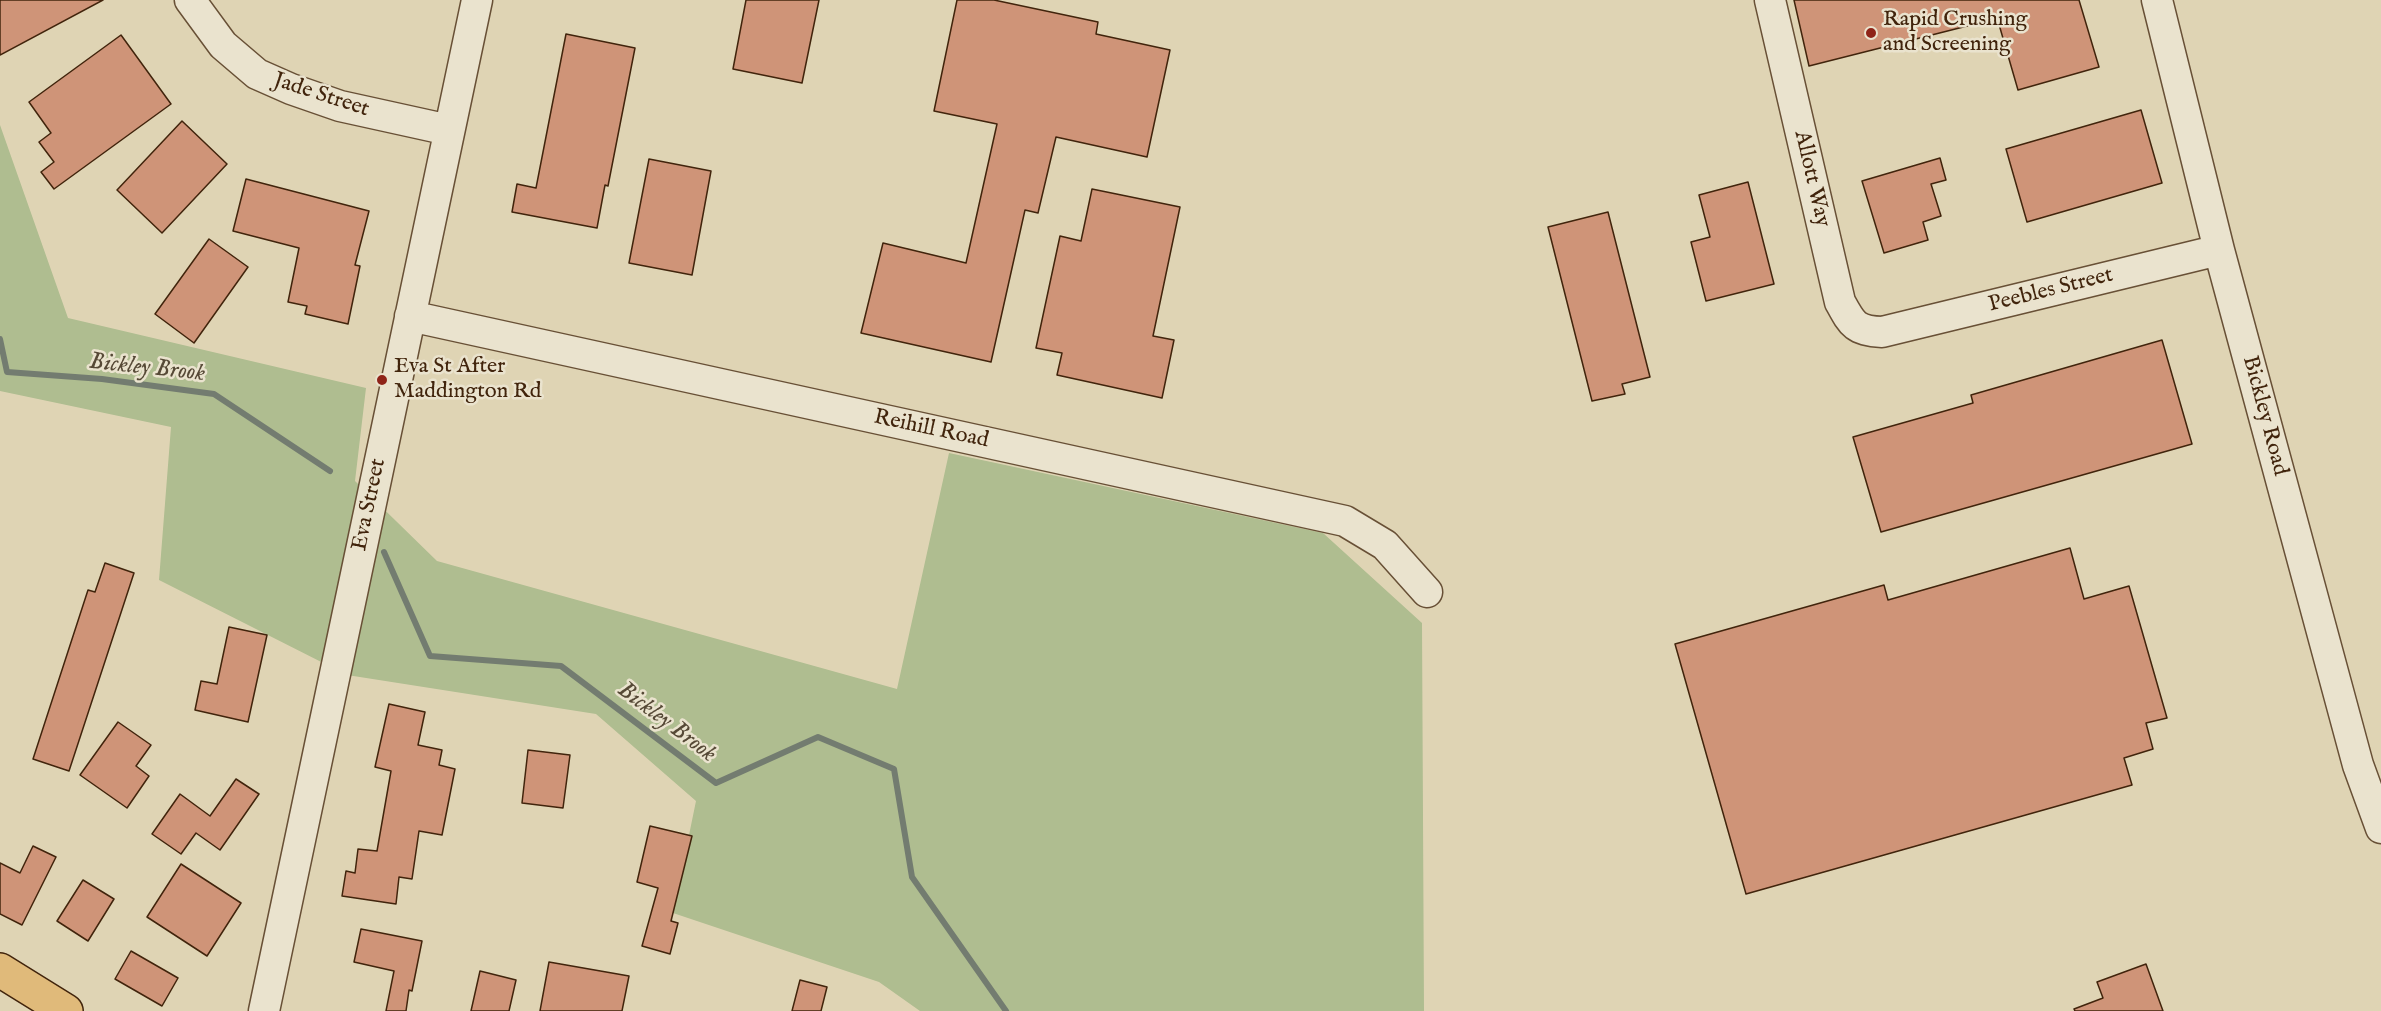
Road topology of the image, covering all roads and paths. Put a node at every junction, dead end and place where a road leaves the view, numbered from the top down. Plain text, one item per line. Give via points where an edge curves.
1 (190, 0) edge
2 (477, 0) edge
3 (1770, 0) edge
4 (2157, 0) edge
5 (449, 130) junction
6 (2219, 250) junction
7 (410, 316) junction
8 (1882, 332) joint
9 (1427, 592) dead end
10 (2381, 828) edge
11 (0, 970) edge
12 (66, 1011) edge
13 (264, 1011) edge

1 - 5 street, Jade Street via 223,45 258,74 340,106
2 - 5 street, Eva Street
3 - 8 street, Allott Way via 1840,302 1852,324 1865,332
4 - 6 street, Bickley Road
5 - 7 street, Eva Street
6 - 8 street, Peebles Street
6 - 10 street, Bickley Road via 2358,765
7 - 9 street, Reihill Road via 1345,521 1385,545
7 - 13 street, Eva Street
11 - 12 main road

